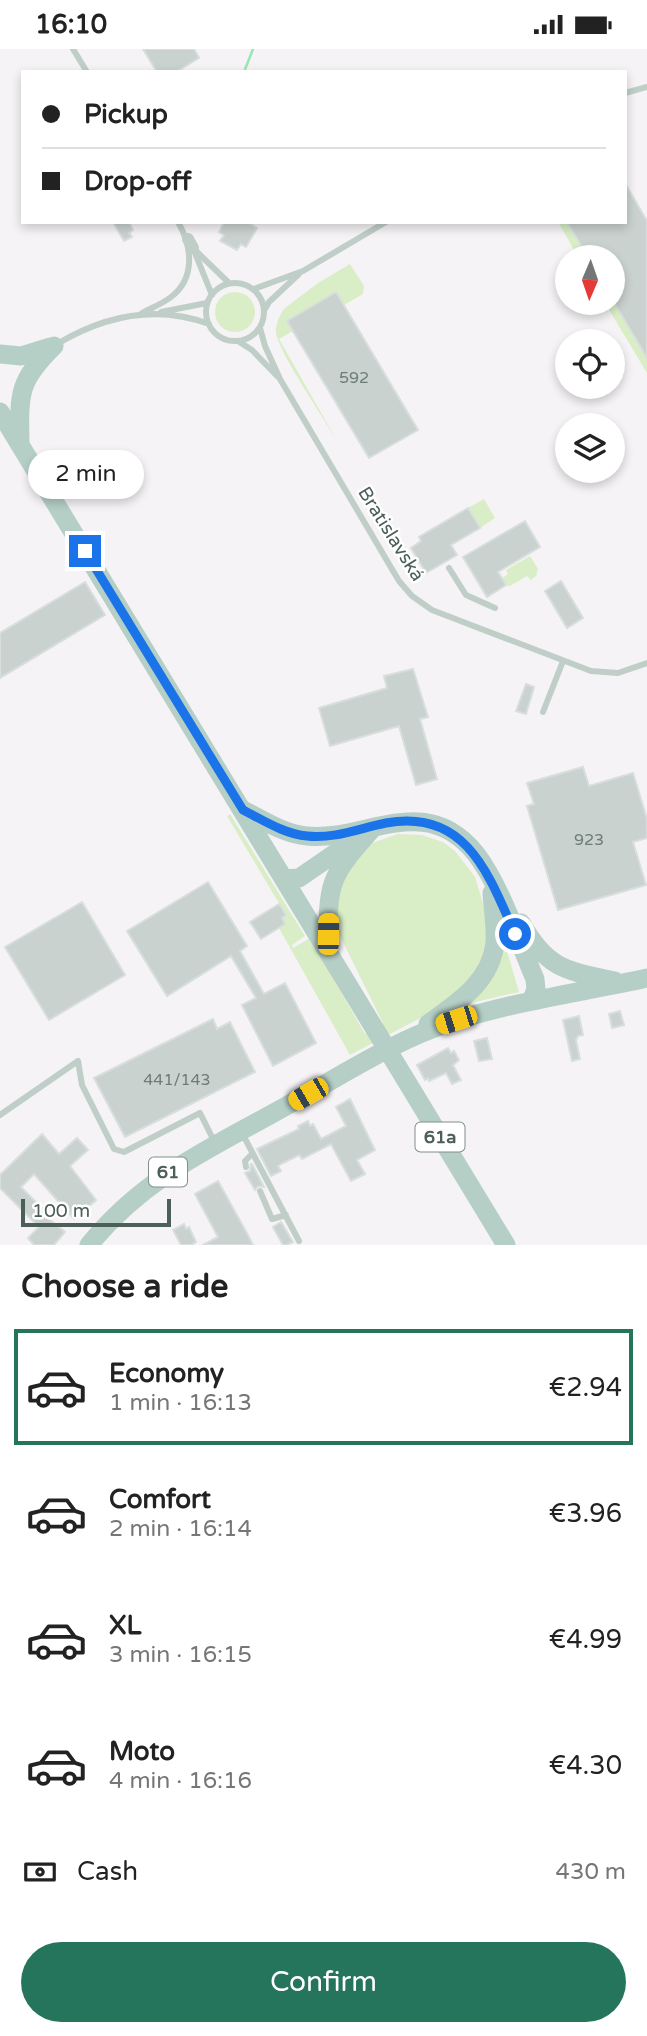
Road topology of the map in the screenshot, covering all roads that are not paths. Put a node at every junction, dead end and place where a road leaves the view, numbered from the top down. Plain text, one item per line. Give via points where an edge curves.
1 (73, 49) edge
2 (86, 70) edge
3 (647, 87) edge
4 (627, 92) edge
5 (179, 224) edge
6 (383, 224) edge
7 (190, 244) junction
8 (303, 271) junction
9 (229, 283) junction
10 (254, 289) junction
11 (212, 295) junction
12 (207, 303) junction
13 (265, 310) junction
14 (156, 313) junction
15 (141, 314) junction
16 (209, 324) junction
17 (260, 328) junction
18 (238, 341) junction
19 (54, 346) junction
20 (0, 354) edge
21 (280, 379) junction
22 (0, 411) edge
23 (0, 434) edge
24 (20, 444) junction
25 (449, 568) dead end
26 (495, 608) dead end
27 (564, 661) junction
28 (647, 663) edge
29 (542, 712) dead end
30 (243, 810) junction
31 (374, 827) junction
32 (491, 878) junction
33 (284, 879) junction
34 (328, 949) junction
35 (647, 978) edge
36 (625, 983) junction
37 (531, 1001) junction
38 (408, 1039) junction
39 (0, 1115) edge
40 (241, 1131) junction
41 (215, 1145) junction
42 (252, 1154) junction
43 (246, 1167) dead end
44 (260, 1191) dead end
45 (286, 1215) junction
46 (299, 1241) dead end
47 (89, 1245) edge
48 (506, 1245) edge

1 - 2 lane
3 - 4 lane
5 - 7 lane
6 - 8 lane
7 - 9 lane
7 - 11 lane
7 - 15 lane via 182,286
8 - 10 lane
8 - 13 lane
9 - 10 lane
9 - 11 lane
10 - 13 lane
11 - 12 lane
12 - 14 lane
12 - 16 lane
13 - 17 lane
14 - 15 lane
14 - 16 lane
15 - 19 lane via 97,323
16 - 18 lane via 218,335
17 - 18 lane
17 - 21 lane
18 - 21 lane
19 - 20 main road via 21,356
19 - 24 main road via 36,363 22,390
21 - 27 lane, Bratislavská via 412,596 444,615
22 - 24 main road, 61a
23 - 24 main road
24 - 30 main road, 61a
25 - 26 lane via 466,595
27 - 28 lane, Bratislavská via 605,673
27 - 29 lane
30 - 31 main road via 304,836
30 - 33 main road, 61a
31 - 32 main road via 404,821 444,830 469,847
31 - 33 main road via 299,878
31 - 34 main road via 340,866 331,884
32 - 36 main road via 534,944 557,966
32 - 37 main road via 535,979
32 - 38 main road via 495,941 484,974 463,998
33 - 34 main road, 61a
34 - 48 main road, 61a
35 - 36 main road, 61
36 - 37 main road, 61
37 - 38 main road, 61 via 456,1020
38 - 40 main road, 61
39 - 41 lane via 78,1062 82,1085 114,1149 124,1152 200,1113
40 - 41 main road, 61
40 - 42 lane
41 - 47 main road, 61 via 149,1185
42 - 43 lane
42 - 45 lane
44 - 45 lane via 272,1219
45 - 46 lane

